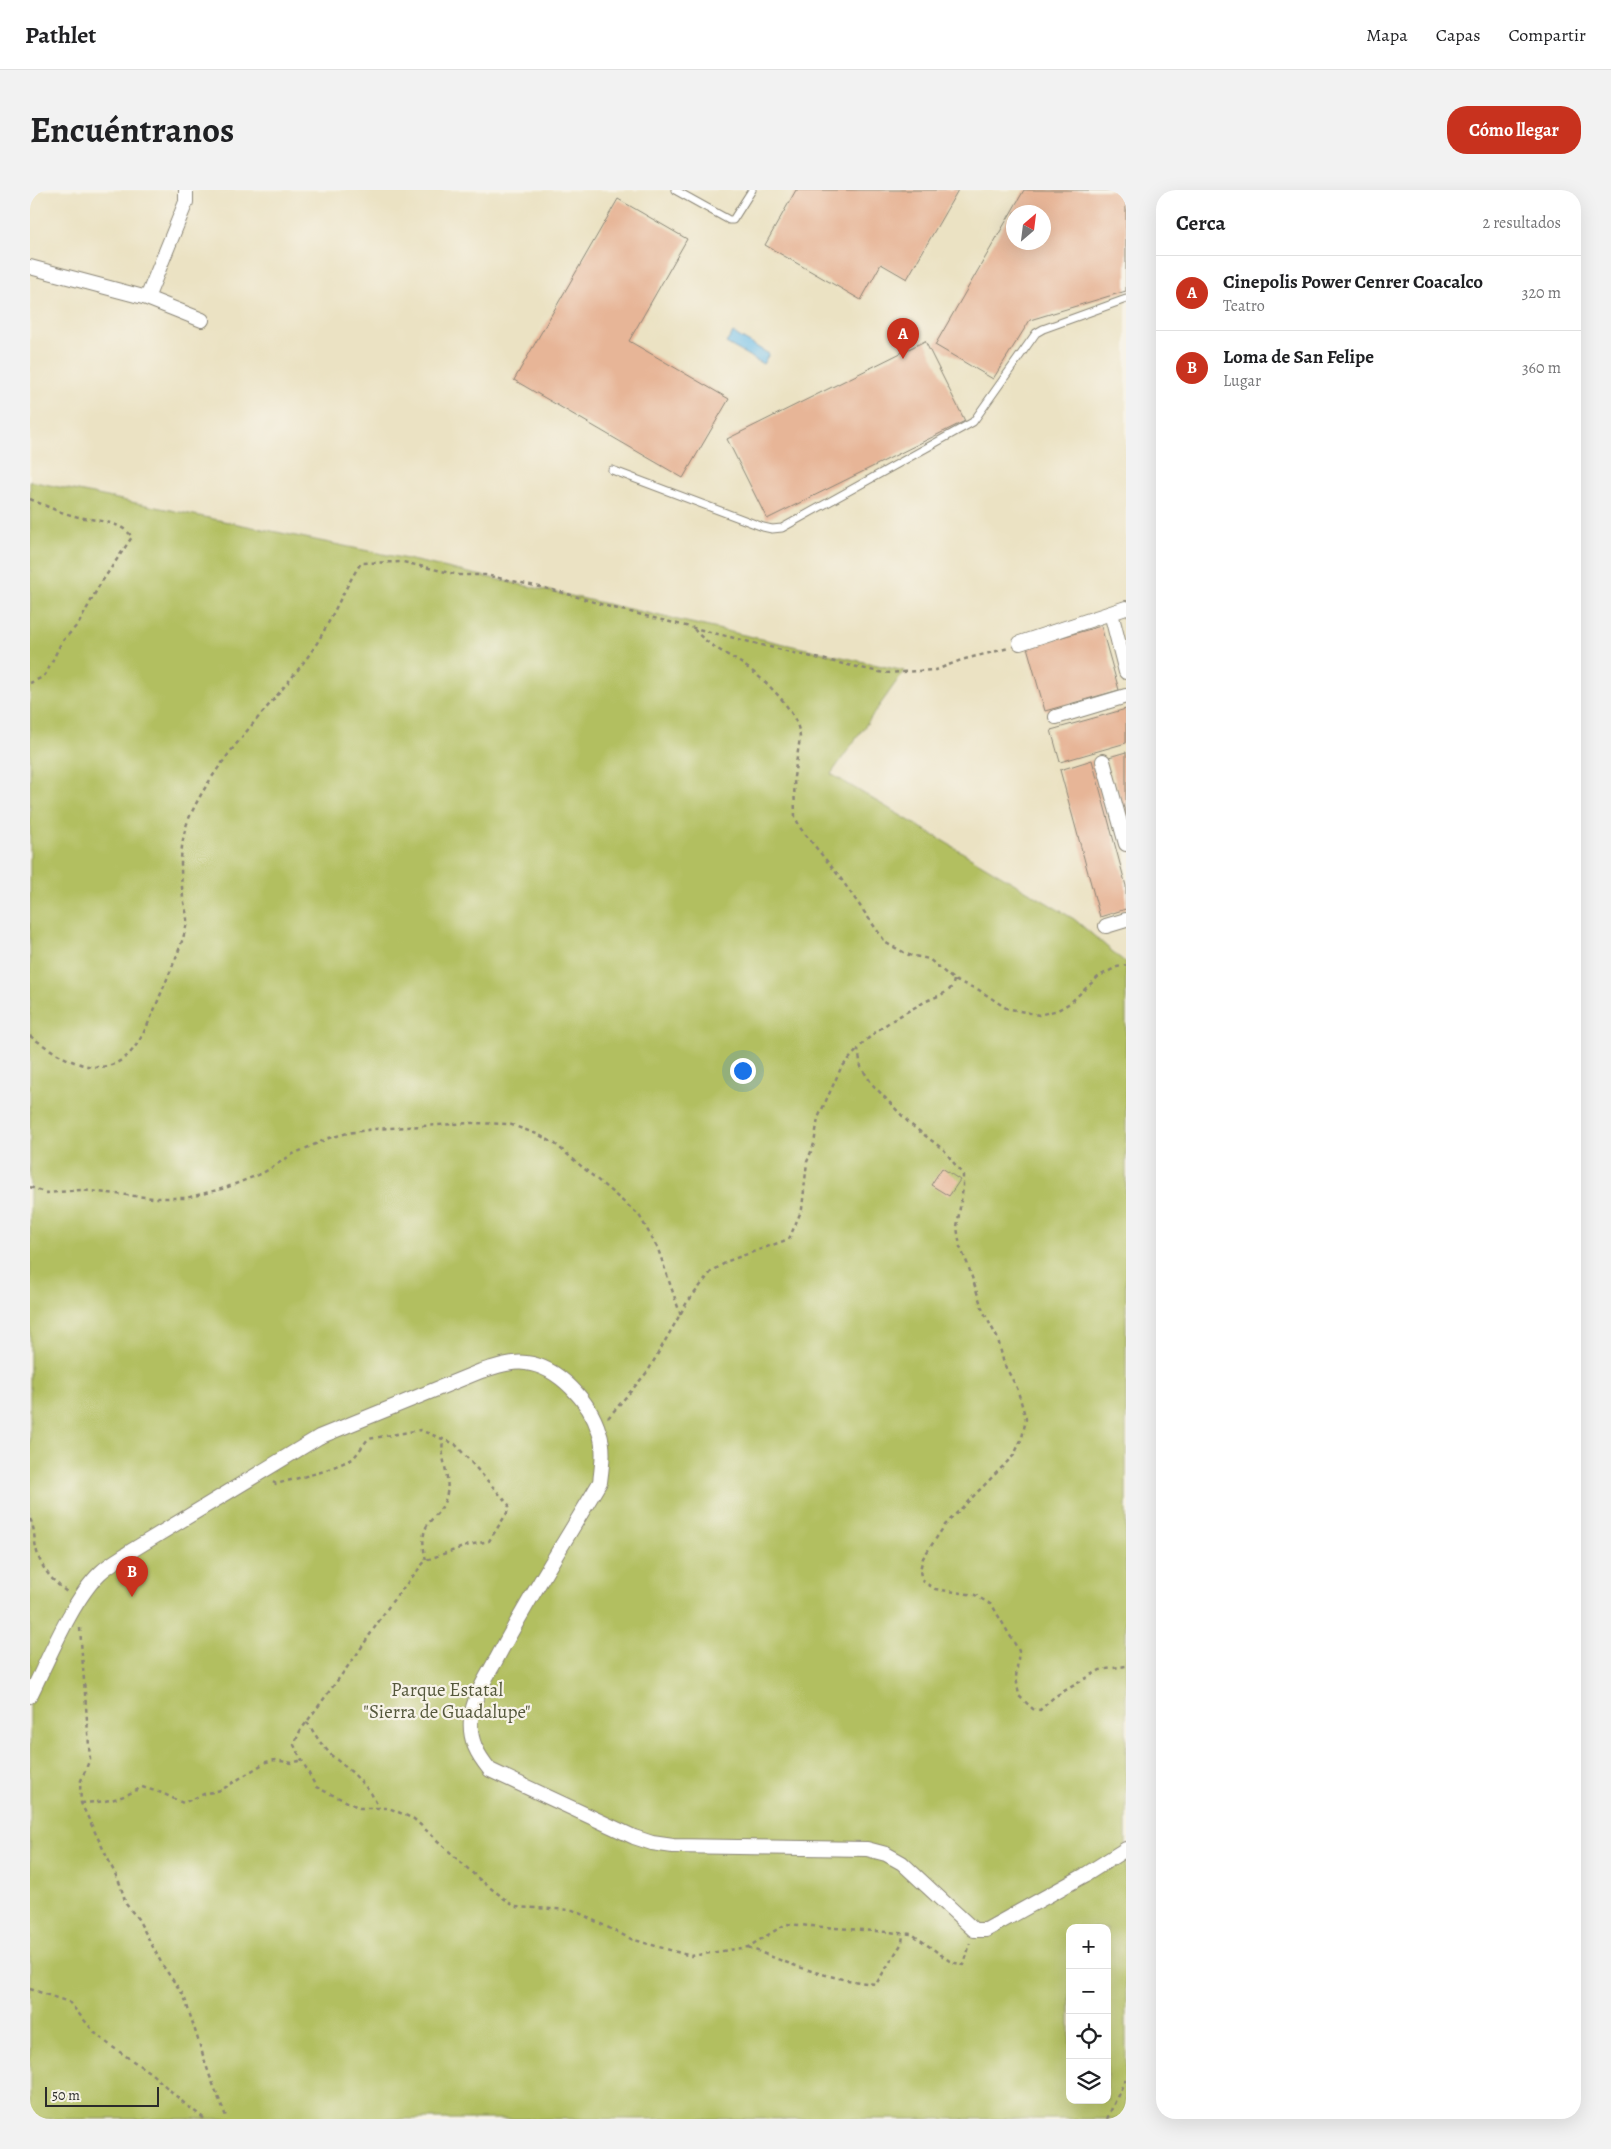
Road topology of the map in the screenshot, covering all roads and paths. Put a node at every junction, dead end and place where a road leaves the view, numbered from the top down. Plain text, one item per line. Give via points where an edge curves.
1 (675, 190) edge
2 (752, 190) edge
3 (186, 191) edge
4 (30, 267) edge
5 (147, 298) junction
6 (1126, 299) edge
7 (202, 320) dead end
8 (612, 470) dead end
9 (30, 500) edge
10 (1126, 608) edge
11 (1111, 614) junction
12 (693, 628) junction
13 (1020, 643) joint
14 (1126, 672) edge
15 (30, 683) edge
16 (1126, 696) edge
17 (1056, 718) dead end
18 (1103, 762) dead end
19 (1124, 828) edge
20 (1126, 844) edge
21 (1126, 920) edge
22 (1106, 926) dead end
23 (1126, 965) edge
24 (954, 980) junction
25 (30, 1036) edge
26 (858, 1048) junction
27 (30, 1187) edge
28 (681, 1316) junction
29 (600, 1432) junction
30 (443, 1439) junction
31 (260, 1473) junction
32 (30, 1518) edge
33 (426, 1560) junction
34 (77, 1603) junction
35 (1126, 1666) edge
36 (30, 1696) edge
37 (307, 1722) junction
38 (302, 1760) junction
39 (81, 1803) junction
40 (379, 1808) junction
41 (1126, 1849) edge
42 (974, 1930) junction
43 (903, 1934) junction
44 (748, 1947) junction
45 (30, 1989) edge
46 (1126, 2078) edge
47 (205, 2119) edge
48 (227, 2119) edge
49 (1107, 2119) edge

1 - 2 lane via 733,220
3 - 5 street via 186,202
4 - 5 street
5 - 7 street
6 - 8 lane via 1036,333 973,422 782,528 763,527
9 - 15 path via 57,511 117,526 129,532 132,538 99,586 79,623 61,642 47,672
10 - 11 street
11 - 13 street
11 - 14 street
12 - 13 path via 884,673 936,670
12 - 24 path via 761,678 792,713 800,732 794,777 795,817 881,938 903,952 929,959
12 - 25 path via 485,575 459,575 403,562 361,564 310,653 208,781 190,815 185,828 181,868 187,919 155,1007 129,1054 118,1061 93,1067 68,1060
16 - 17 street
18 - 19 street
19 - 20 street
21 - 22 street
23 - 24 path via 1099,976 1058,1010 1039,1015 1006,1008 979,990
24 - 26 path via 948,991 882,1027
26 - 28 path via 838,1072 818,1118 802,1209 789,1239 716,1267 690,1298
26 - 35 path via 861,1067 872,1084 920,1133 944,1150 963,1175 957,1227 960,1247 980,1304 993,1327 1004,1364 1017,1388 1026,1419 1014,1455 945,1525 923,1558 921,1577 935,1590 975,1596 992,1605 1019,1651 1017,1690 1033,1710 1040,1710 1054,1697 1100,1670
27 - 28 path via 47,1193 81,1190 152,1198 186,1198 225,1188 263,1173 293,1154 355,1131 471,1123 509,1124 554,1143 639,1215 658,1250
28 - 29 path via 648,1371 614,1410
29 - 31 street via 573,1390 550,1371 526,1363 506,1364 481,1371 319,1437
29 - 42 street via 603,1458 600,1482 511,1631 475,1700 471,1738 479,1756 490,1770 652,1843 866,1849 886,1854 902,1863
30 - 31 path via 420,1430 368,1439 353,1459 276,1484
30 - 33 path via 441,1453 447,1476 446,1494 424,1530 422,1542
30 - 33 path via 455,1444 509,1505 508,1513 490,1541
31 - 34 street via 110,1565 89,1585
32 - 34 path via 42,1568
33 - 37 path via 391,1603
34 - 36 street
34 - 39 path via 90,1759 80,1783
37 - 38 path via 294,1745
37 - 40 path via 332,1756 371,1793
38 - 39 path via 266,1762 221,1790 183,1803 162,1792 142,1787 110,1801
38 - 40 path via 316,1787 360,1808
39 - 48 path via 120,1884 126,1904 184,1996
40 - 44 path via 389,1808 414,1819 479,1879 515,1907 573,1910 631,1939 691,1956
41 - 42 street via 986,1930
42 - 43 path via 964,1965 951,1962 912,1934
43 - 44 path via 786,1924
43 - 44 path via 902,1944 876,1984 846,1982 786,1964
45 - 47 path via 69,2002 95,2033 152,2074
46 - 49 path

